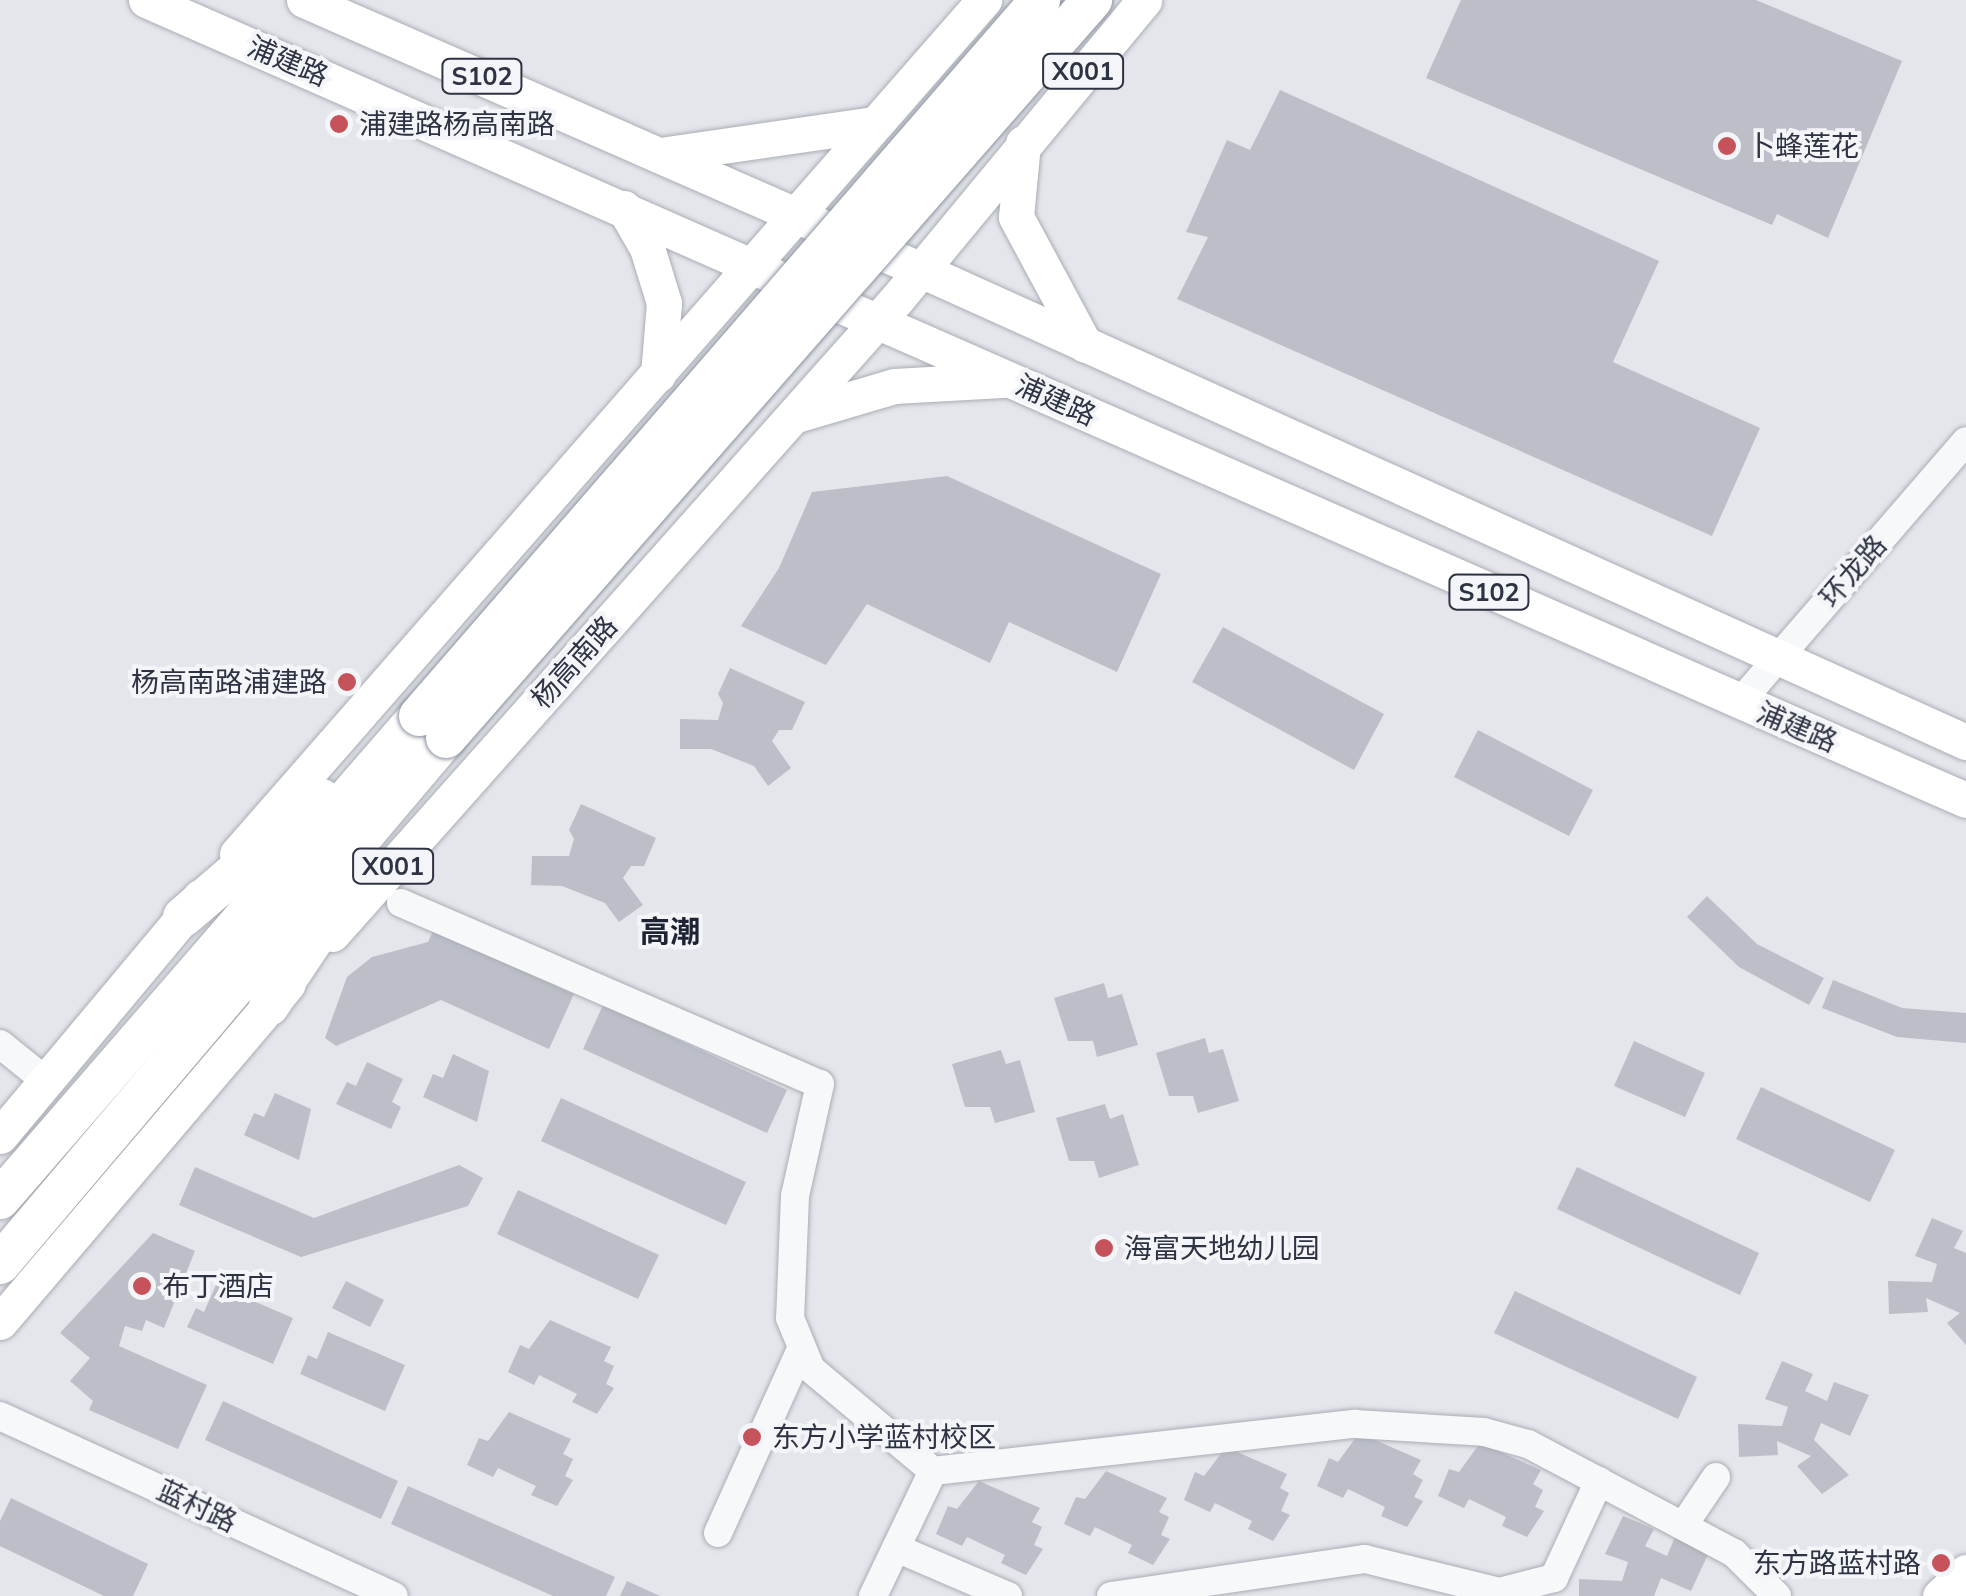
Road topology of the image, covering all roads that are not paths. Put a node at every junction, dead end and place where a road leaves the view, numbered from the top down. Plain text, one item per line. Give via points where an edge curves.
1 (146, 0) edge
2 (304, 0) edge
3 (984, 0) edge
4 (1040, 0) edge
5 (1092, 0) edge
6 (1144, 0) edge
7 (874, 124) junction
8 (1022, 142) junction
9 (660, 154) junction
10 (624, 208) junction
11 (796, 214) junction
12 (754, 266) junction
13 (921, 270) junction
14 (878, 320) junction
15 (1085, 345) junction
16 (658, 375) junction
17 (1014, 381) junction
18 (792, 416) junction
19 (1966, 440) edge
20 (1778, 658) junction
21 (1740, 702) junction
22 (433, 727) junction
23 (1966, 742) edge
24 (1966, 800) edge
25 (402, 903) dead end
26 (183, 917) junction
27 (268, 1006) junction
28 (0, 1044) edge
29 (46, 1081) junction
30 (0, 1136) edge
31 (0, 1199) edge
32 (0, 1264) edge
33 (0, 1322) edge
34 (800, 1351) junction
35 (0, 1416) edge
36 (934, 1471) junction
37 (1716, 1477) dead end
38 (1599, 1481) junction
39 (1683, 1526) junction
40 (718, 1533) dead end
41 (896, 1548) junction
42 (1966, 1572) edge
43 (1554, 1587) edge
44 (394, 1596) edge
45 (874, 1596) edge
46 (1008, 1596) edge
47 (1111, 1596) edge
48 (1777, 1596) edge
49 (1940, 1596) edge

1 - 10 main road, 浦建路 / S102
2 - 9 main road, 浦建路 / S102
3 - 7 main road
4 - 22 highway, 杨高南路 / X001, bridge
5 - 22 highway, 杨高南路 / X001, bridge
6 - 8 main road, 杨高南路 / X001
7 - 9 main road
7 - 11 main road
8 - 13 main road, 杨高南路 / X001
8 - 15 main road via 1016,217
9 - 11 main road, 浦建路 / S102
10 - 12 main road, 浦建路 / S102
10 - 16 main road via 648,248 664,302
11 - 12 main road
11 - 13 main road, 浦建路 / S102
12 - 14 main road, 浦建路 / S102
12 - 16 main road
13 - 14 main road, 杨高南路 / X001
13 - 15 main road, 浦建路 / S102
14 - 17 main road, 浦建路 / S102
14 - 18 main road, 杨高南路 / X001
15 - 20 main road, 浦建路 / S102
16 - 26 main road
17 - 18 main road via 894,386
17 - 21 main road, 浦建路 / S102
18 - 27 main road, 杨高南路 / X001
19 - 20 street, 环龙路
20 - 21 street, 环龙路
20 - 23 main road, 浦建路 / S102
21 - 24 main road, 浦建路 / S102
22 - 26 highway
22 - 27 highway
22 - 31 highway, 杨高南路 / X001
22 - 32 highway, 杨高南路 / X001
25 - 34 street via 820,1084 795,1196 790,1318
26 - 29 main road
27 - 33 main road, 杨高南路 / X001
28 - 29 street
29 - 30 main road
34 - 36 street via 811,1368
34 - 40 street
35 - 44 street, 蓝村路
36 - 38 street via 1355,1424 1484,1432 1528,1444
36 - 41 street
37 - 39 street
38 - 39 street
38 - 43 street
39 - 48 street via 1734,1552
41 - 45 street
41 - 46 street
42 - 49 main road
43 - 47 street via 1499,1592 1365,1558

